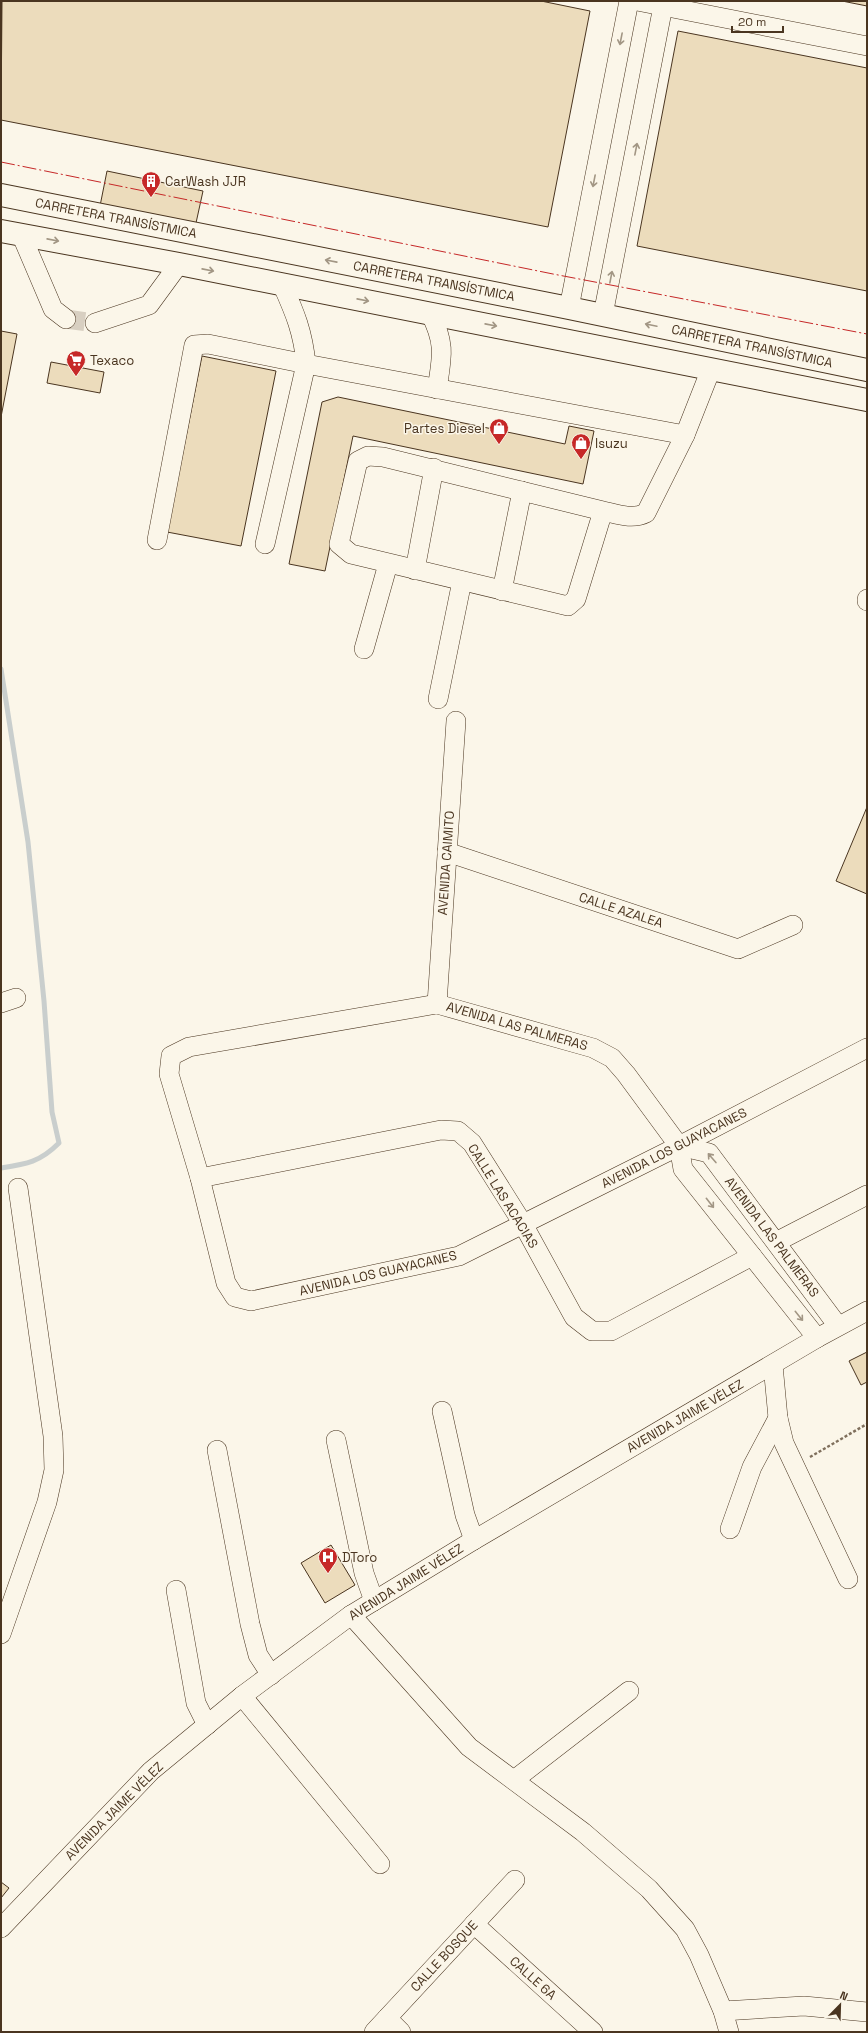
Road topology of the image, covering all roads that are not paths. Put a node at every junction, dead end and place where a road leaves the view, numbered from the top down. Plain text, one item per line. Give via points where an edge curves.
1 (629, 1) edge
2 (637, 1) edge
3 (664, 4) edge
4 (867, 46) edge
5 (1, 195) edge
6 (11, 232) edge
7 (179, 264) junction
8 (282, 284) junction
9 (569, 308) junction
10 (430, 313) junction
11 (603, 315) junction
12 (66, 319) tunnel mouth
13 (95, 323) tunnel mouth
14 (306, 364) junction
15 (710, 369) junction
16 (867, 370) edge
17 (437, 389) junction
18 (867, 400) edge
19 (684, 435) junction
20 (434, 468) junction
21 (522, 491) junction
22 (603, 511) junction
23 (157, 540) dead end
24 (265, 544) dead end
25 (388, 564) junction
26 (415, 570) junction
27 (462, 581) junction
28 (502, 591) junction
29 (364, 649) dead end
30 (438, 699) dead end
31 (456, 721) dead end
32 (447, 852) junction
33 (794, 925) dead end
34 (437, 1004) junction
35 (867, 1048) edge
36 (171, 1056) joint
37 (679, 1146) junction
38 (200, 1178) junction
39 (18, 1188) dead end
40 (867, 1195) edge
41 (524, 1224) junction
42 (776, 1242) junction
43 (752, 1256) junction
44 (867, 1311) edge
45 (838, 1326) junction
46 (817, 1338) junction
47 (772, 1365) junction
48 (442, 1411) dead end
49 (778, 1418) junction
50 (336, 1440) dead end
51 (217, 1450) dead end
52 (730, 1529) dead end
53 (474, 1540) junction
54 (848, 1579) dead end
55 (176, 1590) dead end
56 (374, 1601) junction
57 (351, 1615) junction
58 (1, 1634) edge
59 (271, 1675) junction
60 (629, 1691) dead end
61 (242, 1696) junction
62 (207, 1725) junction
63 (514, 1780) junction
64 (380, 1864) dead end
65 (515, 1880) dead end
66 (474, 1924) junction
67 (1, 1928) edge
68 (724, 2011) junction
69 (867, 2012) edge
70 (380, 2025) edge
71 (401, 2032) edge
72 (594, 2032) edge
73 (730, 2032) edge

1 -> 9 street
2 - 3 street
3 - 4 street
11 -> 3 street
9 -> 5 main road, CARRETERA TRANSÍSTMICA
6 -> 7 main road
6 - 12 street via 53,309
7 -> 8 main road
7 - 13 street via 149,305
8 -> 10 main road
8 - 14 street via 298,319
9 - 11 main road, CARRETERA TRANSÍSTMICA
10 -> 15 main road
10 - 17 street via 439,330 443,353
16 -> 11 main road, CARRETERA TRANSÍSTMICA
14 - 17 street
14 - 23 street via 208,344 194,345
14 - 24 street
15 - 18 main road
15 - 19 street
17 - 19 street
19 - 22 street via 646,513 639,517 628,517
20 - 21 street
20 - 25 street via 384,457 368,456 358,460 339,544 351,554
20 - 26 street
21 - 22 street
21 - 28 street
22 - 28 street via 576,600 572,604 568,606
25 - 26 street
25 - 29 street
26 - 27 street
27 - 28 street
27 - 30 street
31 - 32 street, AVENIDA CAIMITO
32 - 33 street, CALLE AZALEA via 738,949
32 - 34 street, AVENIDA CAIMITO
34 - 36 street, AVENIDA LAS PALMERAS via 190,1047
34 - 37 street, AVENIDA LAS PALMERAS via 593,1048 612,1058
35 - 37 street, AVENIDA LOS GUAYACANES
36 - 38 street, AVENIDA LOS GUAYACANES via 169,1074
37 - 41 street, AVENIDA LOS GUAYACANES
42 -> 37 street, AVENIDA LAS PALMERAS via 709,1153
37 -> 43 street, AVENIDA LAS PALMERAS via 683,1169
38 - 41 street, CALLE LAS ACACIAS via 441,1130 458,1131 472,1143
38 - 41 street, AVENIDA LOS GUAYACANES via 226,1283 235,1297 251,1301 459,1256
39 - 58 street via 54,1436 54,1470 47,1502
40 - 42 street
41 - 43 street, CALLE LAS ACACIAS via 574,1317 592,1331 611,1331
42 - 45 street, AVENIDA LAS PALMERAS
43 -> 46 street, AVENIDA LAS PALMERAS
44 - 45 street, AVENIDA JAIME VÉLEZ
45 - 46 street, AVENIDA JAIME VÉLEZ
46 - 47 street, AVENIDA JAIME VÉLEZ
47 - 49 street
47 - 53 street, AVENIDA JAIME VÉLEZ
48 - 53 street via 465,1515
49 - 52 street via 752,1467
49 - 54 street via 784,1443
50 - 56 street via 364,1573
51 - 59 street via 250,1624 258,1655
53 - 56 street, AVENIDA JAIME VÉLEZ
55 - 62 street via 196,1703
56 - 57 street, AVENIDA JAIME VÉLEZ
57 - 59 street, AVENIDA JAIME VÉLEZ
57 - 63 street via 469,1747
59 - 61 street, AVENIDA JAIME VÉLEZ
60 - 63 street
61 - 62 street, AVENIDA JAIME VÉLEZ
61 - 64 street
62 - 67 street, AVENIDA JAIME VÉLEZ via 151,1772
63 - 68 street via 583,1832 649,1889 684,1929 699,1955
65 - 66 street, CALLE BOSQUE
66 - 70 street, CALLE BOSQUE
66 - 72 street, CALLE 6A
68 - 69 street via 804,2006
68 - 73 street
70 - 71 street

